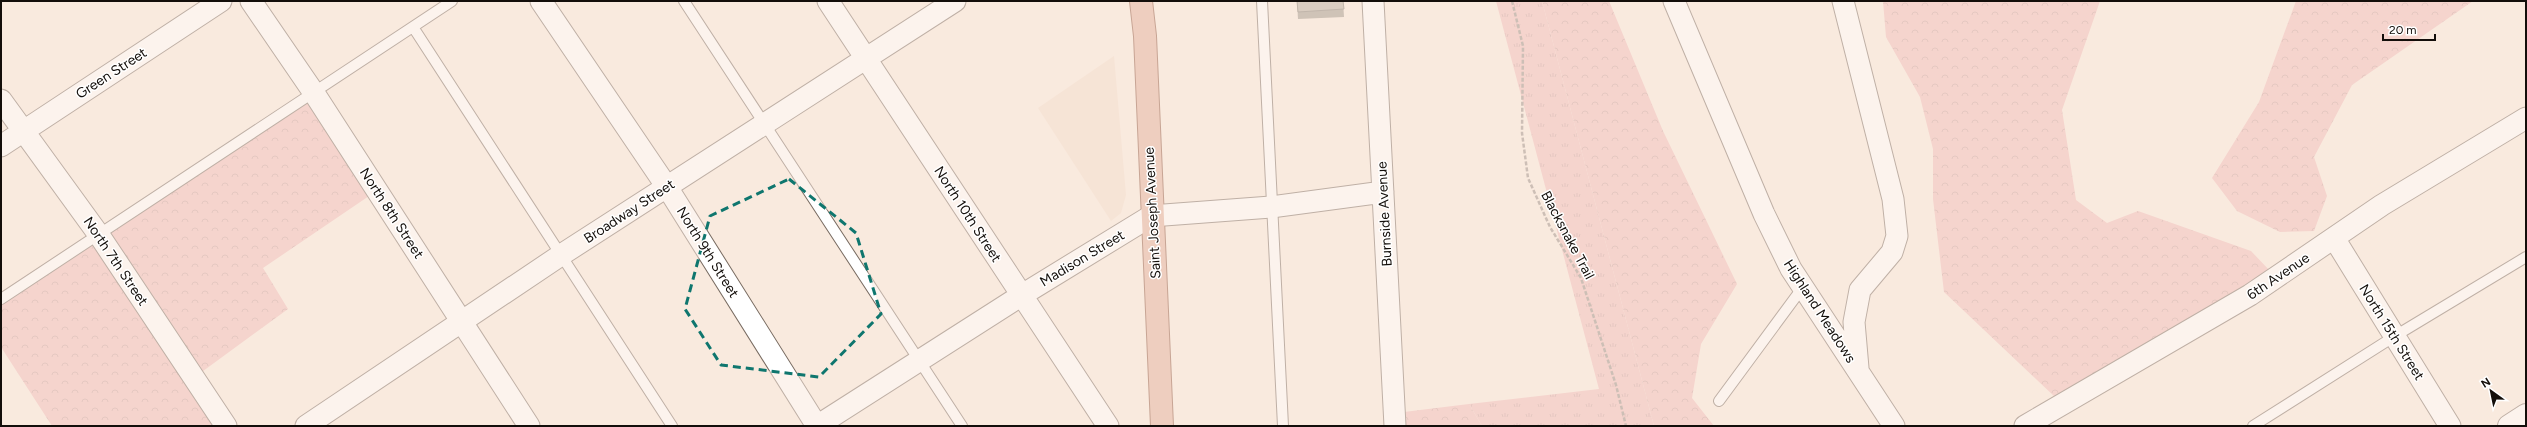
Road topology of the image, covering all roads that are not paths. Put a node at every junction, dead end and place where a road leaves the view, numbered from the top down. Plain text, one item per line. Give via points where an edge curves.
1 (220, 1) edge
2 (251, 1) edge
3 (452, 1) edge
4 (541, 1) edge
5 (684, 1) edge
6 (828, 1) edge
7 (954, 1) edge
8 (1141, 1) edge
9 (1262, 1) edge
10 (1373, 1) edge
11 (1674, 1) edge
12 (1843, 1) edge
13 (413, 27) junction
14 (867, 60) junction
15 (314, 93) junction
16 (1, 100) edge
17 (2526, 118) edge
18 (764, 126) junction
19 (22, 131) junction
20 (1, 146) edge
21 (667, 186) junction
22 (1383, 192) junction
23 (1271, 207) junction
24 (1151, 216) junction
25 (99, 235) junction
26 (2334, 238) junction
27 (561, 256) junction
28 (2526, 257) edge
29 (1803, 286) junction
30 (1022, 295) junction
31 (1, 300) edge
32 (462, 321) junction
33 (2394, 336) junction
34 (919, 360) junction
35 (1859, 372) junction
36 (1719, 401) dead end
37 (2526, 416) edge
38 (226, 426) edge
39 (306, 426) edge
40 (529, 426) edge
41 (672, 426) edge
42 (817, 426) edge
43 (962, 426) edge
44 (1108, 426) edge
45 (1162, 426) edge
46 (1283, 426) edge
47 (1395, 426) edge
48 (1894, 426) edge
49 (2025, 426) edge
50 (2253, 426) edge
51 (2450, 426) edge
52 (2509, 426) edge

1 - 19 street, Green Street
2 - 15 street, North 8th Street
3 - 13 lane
4 - 21 street, North 9th Street
5 - 18 lane
6 - 14 street, North 10th Street
7 - 14 street, Broadway Street
8 - 24 main road, Saint Joseph Avenue via 1145,36
9 - 23 lane
10 - 22 street, Burnside Avenue
11 - 29 street, Highland Meadows via 1764,214
12 - 35 street, Highland Meadows via 1893,199 1897,236 1892,252 1860,290 1854,322
13 - 15 lane
13 - 27 lane
14 - 18 street, Broadway Street
14 - 30 street, North 10th Street
15 - 25 lane
15 - 32 street, North 8th Street
16 - 19 street, North 7th Street
17 - 26 street, 6th Avenue via 2382,205
18 - 21 street, Broadway Street
18 - 34 lane
19 - 20 street, Green Street
19 - 25 street, North 7th Street
21 - 27 street, Broadway Street
21 - 42 street, North 9th Street
22 - 23 street, Madison Street
22 - 47 street, Burnside Avenue
23 - 24 street, Madison Street
23 - 46 lane
24 - 30 street, Madison Street
24 - 45 main road, Saint Joseph Avenue
25 - 31 lane
25 - 38 street, North 7th Street
26 - 33 street, North 15th Street
26 - 49 street, 6th Avenue via 2250,295
27 - 32 street, Broadway Street
27 - 41 lane
28 - 33 lane
29 - 35 street, Highland Meadows
29 - 36 lane
30 - 34 street, Madison Street
30 - 44 street, North 10th Street
32 - 39 street, Broadway Street
32 - 40 street, North 8th Street
33 - 50 lane
33 - 51 street, North 15th Street
34 - 42 street, Madison Street
34 - 43 lane
35 - 48 street
37 - 52 street

